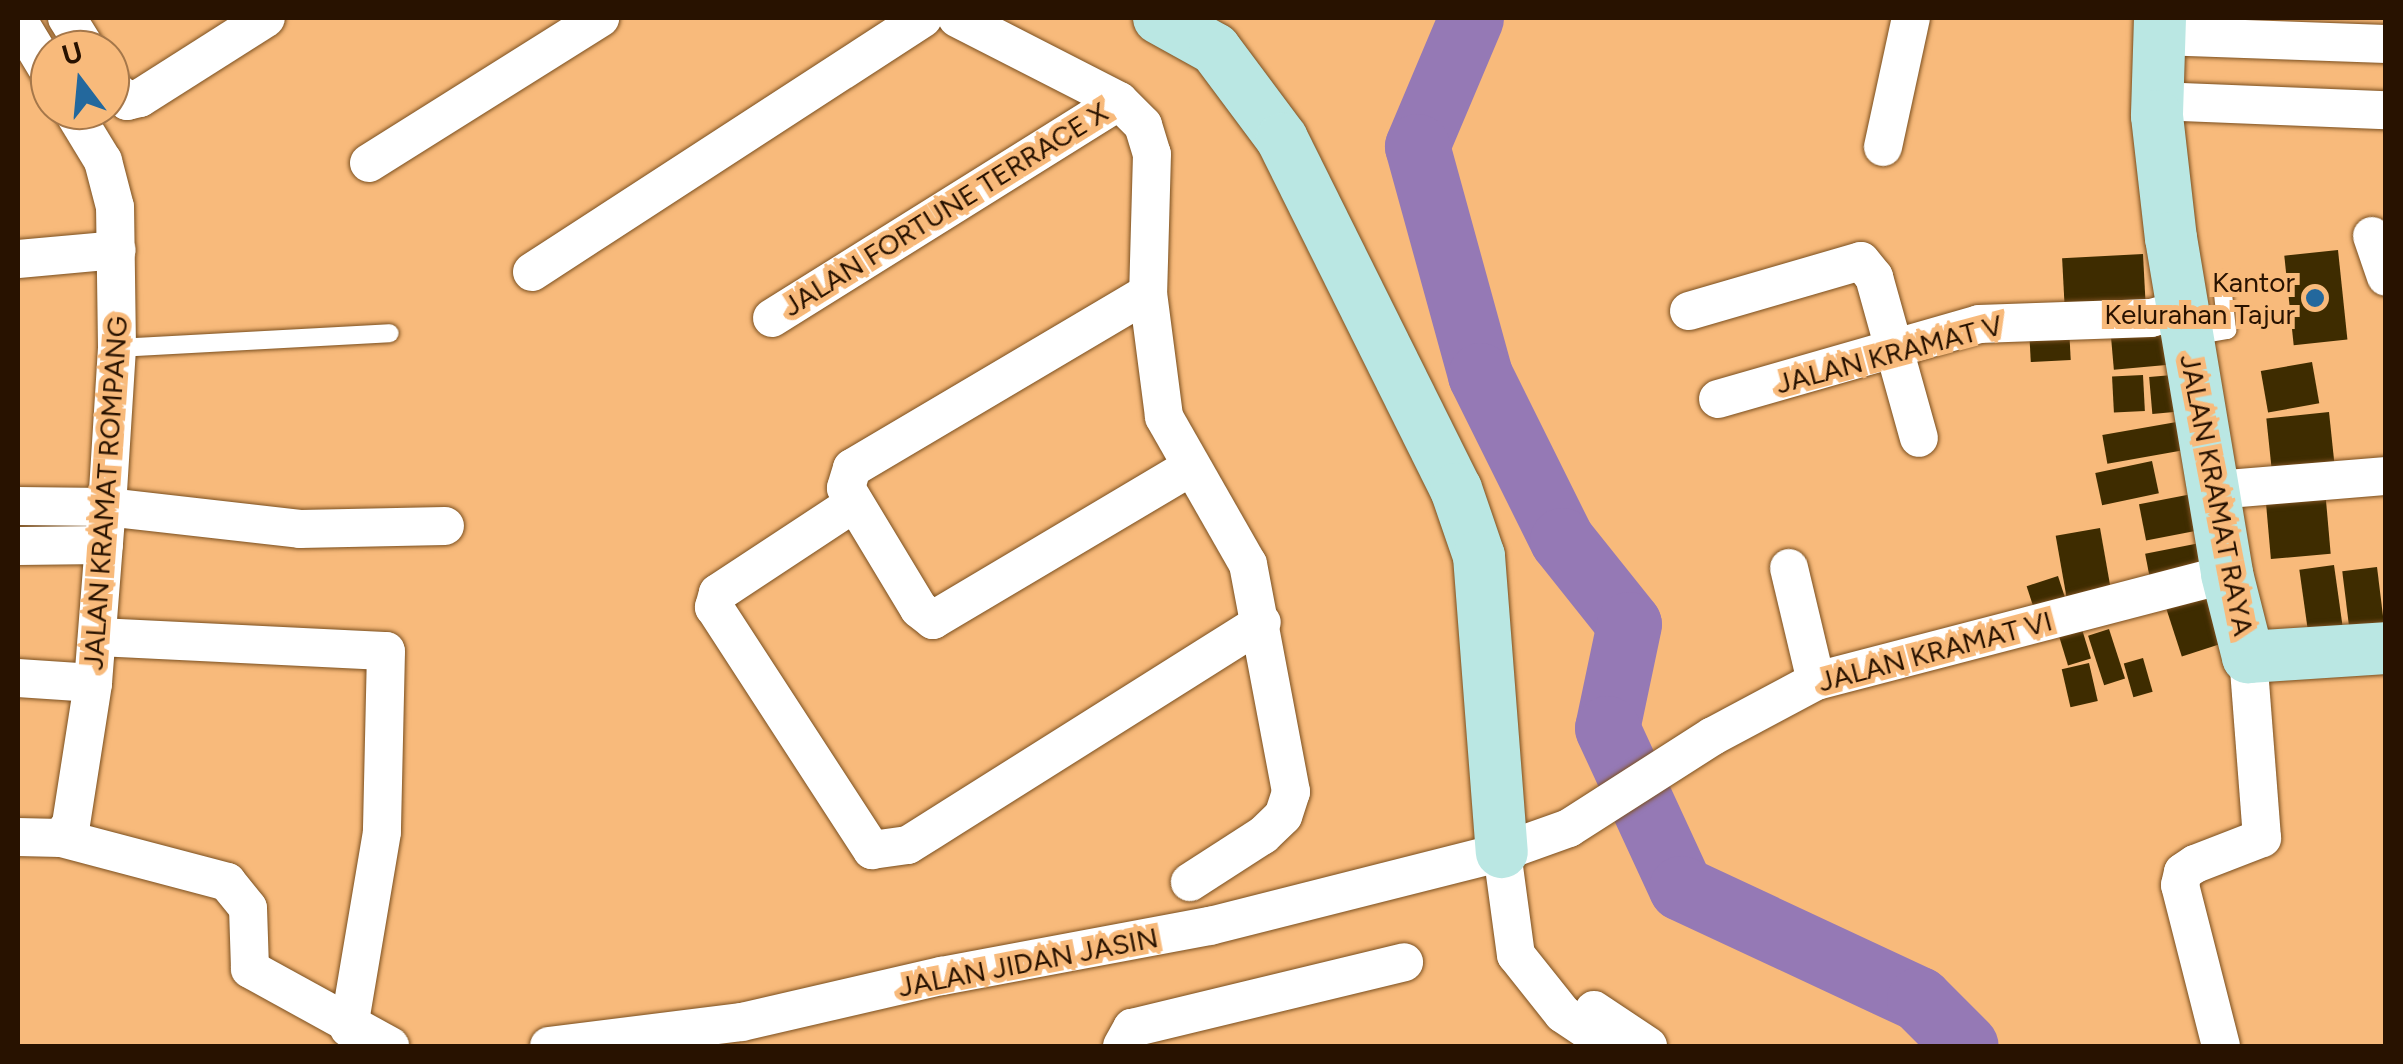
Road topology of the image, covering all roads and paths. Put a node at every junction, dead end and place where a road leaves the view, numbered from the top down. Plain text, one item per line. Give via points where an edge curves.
1 (266, 18) edge
2 (600, 18) edge
3 (923, 18) edge
4 (956, 18) edge
5 (1160, 18) edge
6 (1911, 18) edge
7 (2160, 27) edge
8 (2386, 44) edge
9 (130, 95) edge
10 (1119, 101) junction
11 (2157, 101) junction
12 (2386, 110) edge
13 (82, 130) edge
14 (1883, 147) dead end
15 (368, 163) dead end
16 (2372, 236) dead end
17 (117, 250) junction
18 (18, 259) edge
19 (532, 272) dead end
20 (2386, 277) edge
21 (1148, 293) junction
22 (2197, 310) junction
23 (1689, 311) dead end
24 (772, 318) dead end
25 (390, 333) dead end
26 (117, 348) junction
27 (1893, 348) junction
28 (1718, 399) dead end
29 (1919, 438) dead end
30 (1188, 468) junction
31 (2386, 476) edge
32 (2216, 490) junction
33 (853, 504) junction
34 (18, 506) edge
35 (106, 526) junction
36 (445, 526) dead end
37 (18, 546) edge
38 (1789, 568) dead end
39 (2227, 574) junction
40 (1262, 622) junction
41 (97, 637) junction
42 (2386, 648) edge
43 (2248, 656) junction
44 (18, 678) edge
45 (1816, 681) junction
46 (93, 683) junction
47 (18, 837) edge
48 (61, 838) junction
49 (1502, 852) junction
50 (1190, 882) dead end
51 (1513, 912) junction
52 (1404, 962) dead end
53 (349, 1028) junction
54 (390, 1046) edge
55 (549, 1046) edge
56 (1122, 1046) edge
57 (1610, 1046) edge
58 (1648, 1046) edge
59 (2221, 1046) edge

1 - 9 street via 140,98
2 - 15 street
3 - 19 street
4 - 10 street
5 - 49 street via 1215,50 1282,138 1456,488 1479,556
6 - 14 street
7 - 8 street
7 - 11 street, JALAN KRAMAT RAYA
10 - 21 street via 1144,125 1152,154
10 - 24 street, JALAN FORTUNE TERRACE X
11 - 12 street
11 - 22 street, JALAN KRAMAT RAYA
13 - 17 street, JALAN KRAMAT ROMPANG via 111,185
16 - 20 street
17 - 18 street
17 - 26 street, JALAN KRAMAT ROMPANG
21 - 30 street via 1164,417
21 - 33 street via 852,468 846,488
22 - 27 street, JALAN KRAMAT V via 2151,318 1979,324
22 - 32 street, JALAN KRAMAT RAYA
23 - 27 street via 1860,261 1874,277
25 - 26 lane
26 - 35 street, JALAN KRAMAT ROMPANG
27 - 28 street, JALAN KRAMAT V
27 - 29 street
30 - 33 street via 934,620 918,609
30 - 40 street via 1248,564
31 - 32 street
32 - 39 street, JALAN KRAMAT RAYA
33 - 40 street via 718,593 714,607 872,850 908,845
34 - 35 street
35 - 36 street
35 - 37 street
35 - 41 street, JALAN KRAMAT ROMPANG
38 - 45 street
39 - 43 street, JALAN KRAMAT RAYA
39 - 45 street, JALAN KRAMAT VI
40 - 50 street via 1291,792 1283,816 1263,834
41 - 46 street, JALAN KRAMAT ROMPANG
41 - 53 street via 386,652 382,832
42 - 43 street, JALAN KRAMAT RAYA
43 - 59 street via 2262,838 2196,864 2183,872 2180,885
44 - 46 street
45 - 49 street, JALAN KRAMAT VI via 1713,736 1569,828
46 - 48 street, JALAN KRAMAT ROMPANG via 71,824
47 - 48 street
48 - 53 street via 227,882 248,908 250,969
49 - 51 street
49 - 55 street, JALAN JIDAN JASIN via 1210,926 742,1022
51 - 57 street via 1516,955 1563,1014
51 - 58 street via 1577,996
52 - 56 street via 1132,1028
53 - 54 street

